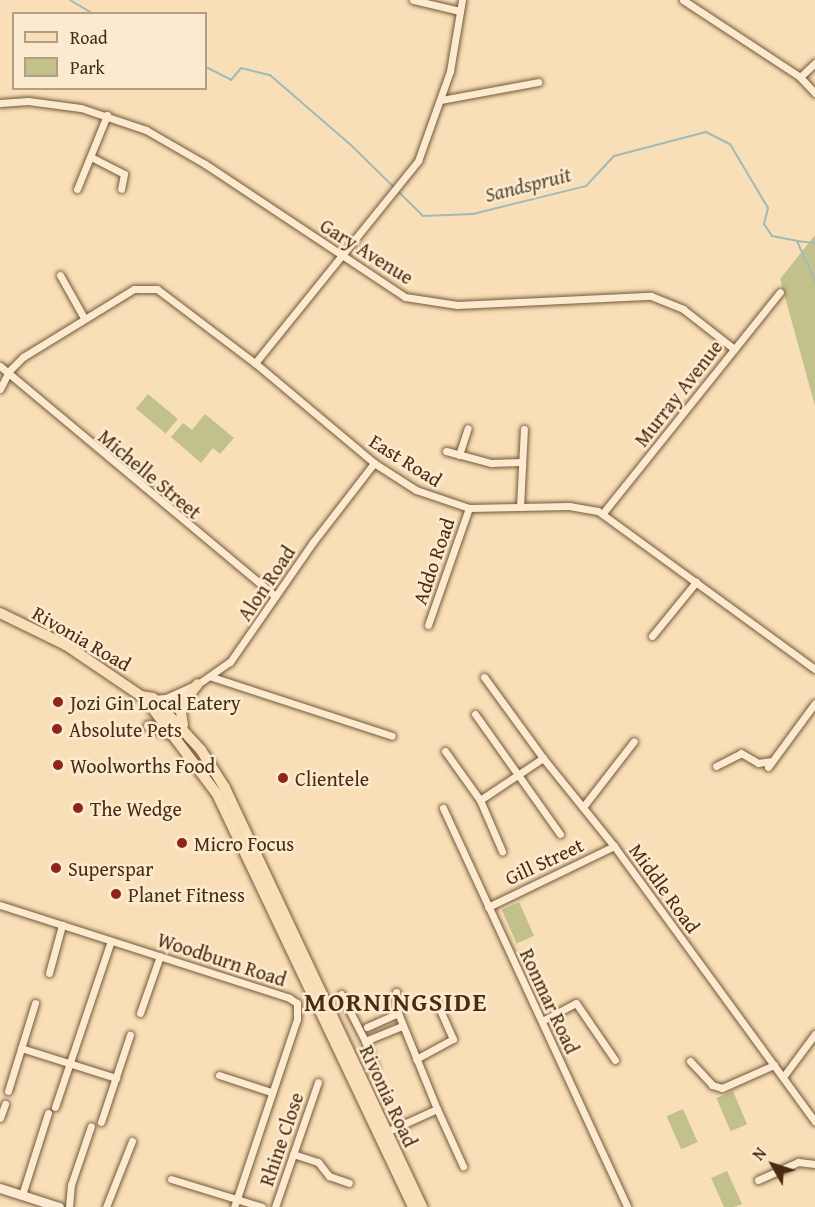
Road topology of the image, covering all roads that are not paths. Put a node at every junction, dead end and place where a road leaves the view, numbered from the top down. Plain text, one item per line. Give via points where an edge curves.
1 (413, 0) edge
2 (462, 0) edge
3 (683, 0) edge
4 (694, 3) edge
5 (460, 11) junction
6 (815, 63) edge
7 (800, 77) junction
8 (538, 82) dead end
9 (815, 93) edge
10 (441, 100) junction
11 (0, 103) edge
12 (107, 115) junction
13 (91, 158) junction
14 (77, 189) dead end
15 (122, 189) dead end
16 (340, 256) junction
17 (60, 275) dead end
18 (780, 292) dead end
19 (84, 318) junction
20 (734, 349) junction
21 (255, 363) junction
22 (0, 366) edge
23 (9, 371) junction
24 (0, 389) edge
25 (468, 428) dead end
26 (524, 429) dead end
27 (446, 451) dead end
28 (459, 455) junction
29 (521, 462) junction
30 (374, 464) junction
31 (520, 507) junction
32 (470, 508) junction
33 (603, 513) junction
34 (696, 582) junction
35 (275, 596) junction
36 (0, 613) edge
37 (428, 625) dead end
38 (651, 636) dead end
39 (815, 669) edge
40 (212, 677) junction
41 (484, 677) dead end
42 (198, 684) junction
43 (815, 703) edge
44 (161, 706) junction
45 (476, 714) dead end
46 (149, 726) dead end
47 (181, 735) junction
48 (392, 736) dead end
49 (634, 741) dead end
50 (445, 751) dead end
51 (543, 758) junction
52 (716, 766) dead end
53 (519, 774) junction
54 (480, 800) junction
55 (583, 807) junction
56 (443, 808) dead end
57 (560, 834) dead end
58 (614, 846) junction
59 (502, 851) dead end
60 (0, 905) edge
61 (488, 907) junction
62 (62, 925) junction
63 (111, 941) junction
64 (160, 956) junction
65 (49, 973) dead end
66 (396, 992) dead end
67 (341, 994) dead end
68 (35, 1003) dead end
69 (438, 1006) dead end
70 (140, 1013) dead end
71 (398, 1013) junction
72 (542, 1021) junction
73 (402, 1026) junction
74 (367, 1027) dead end
75 (815, 1034) edge
76 (130, 1035) dead end
77 (364, 1041) junction
78 (21, 1048) junction
79 (416, 1059) junction
80 (615, 1060) dead end
81 (690, 1061) dead end
82 (70, 1064) junction
83 (774, 1065) junction
84 (375, 1069) dead end
85 (219, 1075) dead end
86 (783, 1077) junction
87 (116, 1078) junction
88 (318, 1082) dead end
89 (8, 1091) dead end
90 (271, 1092) junction
91 (5, 1104) dead end
92 (55, 1107) dead end
93 (437, 1109) junction
94 (48, 1113) dead end
95 (0, 1118) edge
96 (101, 1122) dead end
97 (815, 1122) edge
98 (92, 1126) dead end
99 (382, 1134) junction
100 (132, 1141) dead end
101 (293, 1154) junction
102 (815, 1164) edge
103 (463, 1166) dead end
104 (171, 1179) dead end
105 (758, 1180) dead end
106 (349, 1183) dead end
107 (0, 1188) edge
108 (22, 1195) junction
109 (235, 1203) edge
110 (59, 1207) edge
111 (69, 1207) edge
112 (106, 1207) edge
113 (262, 1207) edge
114 (275, 1207) edge
115 (412, 1207) edge
116 (422, 1207) edge
117 (627, 1207) edge

1 - 5 street
2 - 5 street
3 - 4 street
4 - 7 street
5 - 10 street
6 - 7 street
7 - 9 street
8 - 10 street via 507,91
10 - 16 street via 423,153
11 - 12 street, Gary Avenue via 44,102
12 - 13 street
12 - 16 street, Gary Avenue via 146,130 205,164
13 - 14 street
13 - 15 street via 124,174
16 - 20 street, Gary Avenue via 405,297 457,305 658,297 690,314
16 - 21 street
17 - 19 street
18 - 20 street, Murray Avenue
19 - 21 street, East Road via 134,289 157,289
19 - 23 street, East Road via 23,357
20 - 33 street, Murray Avenue
21 - 30 street, East Road
22 - 23 street, Michelle Street
23 - 24 street
23 - 35 street, Michelle Street via 66,424
25 - 28 street
26 - 29 street
27 - 28 street
28 - 29 street via 491,463
29 - 31 street
30 - 32 street, East Road via 433,499
30 - 35 street, Alon Road
31 - 32 street, East Road
31 - 33 street, East Road via 569,506
32 - 37 street, Addo Road
33 - 34 street, East Road
34 - 38 street
34 - 39 street, East Road
35 - 40 street, Alon Road via 236,655
36 - 44 main road, Rivonia Road via 101,665
40 - 42 street, Alon Road
40 - 48 street
41 - 51 street, Middle Road
42 - 44 street, Alon Road
42 - 47 main road via 180,706
43 - 52 street via 770,764 758,763 741,753
44 - 47 main road, Rivonia Road
45 - 53 street
46 - 47 main road
47 - 99 main road, Rivonia Road via 217,794
49 - 55 street
50 - 54 street
51 - 53 street
51 - 55 street, Middle Road
53 - 54 street
53 - 57 street
54 - 59 street
55 - 58 street, Middle Road
56 - 61 street, Ronmar Road
58 - 61 street, Gill Street
58 - 83 street, Middle Road
60 - 62 street, Woodburn Road
61 - 72 street, Ronmar Road
62 - 63 street, Woodburn Road
62 - 65 street
63 - 64 street, Woodburn Road
63 - 82 street
64 - 70 street
64 - 90 street, Woodburn Road via 297,1003 297,1019
66 - 71 street
67 - 77 street
68 - 78 street
69 - 79 street via 453,1039
71 - 73 street
71 - 74 street
72 - 80 street via 576,1003
72 - 117 street, Ronmar Road
73 - 77 street
73 - 79 street
75 - 86 street
76 - 87 street
77 - 84 street
78 - 82 street
78 - 89 street
79 - 93 street
81 - 83 street via 712,1085 722,1088
82 - 87 street
82 - 92 street
83 - 86 street, Middle Road
85 - 90 street
86 - 97 street, Middle Road
87 - 96 street
88 - 101 street, Rhine Close
90 - 109 street, Woodburn Road
91 - 95 street
93 - 99 street
93 - 103 street
94 - 108 street
98 - 111 street via 71,1185
99 - 115 main road, Rivonia Road
99 - 116 main road, Rivonia Road
100 - 112 street
101 - 106 street via 318,1162 327,1175
101 - 114 street, Rhine Close
102 - 105 street via 798,1162
104 - 109 street, Rhine Close
107 - 108 main road
108 - 110 main road
109 - 113 street, Rhine Close

